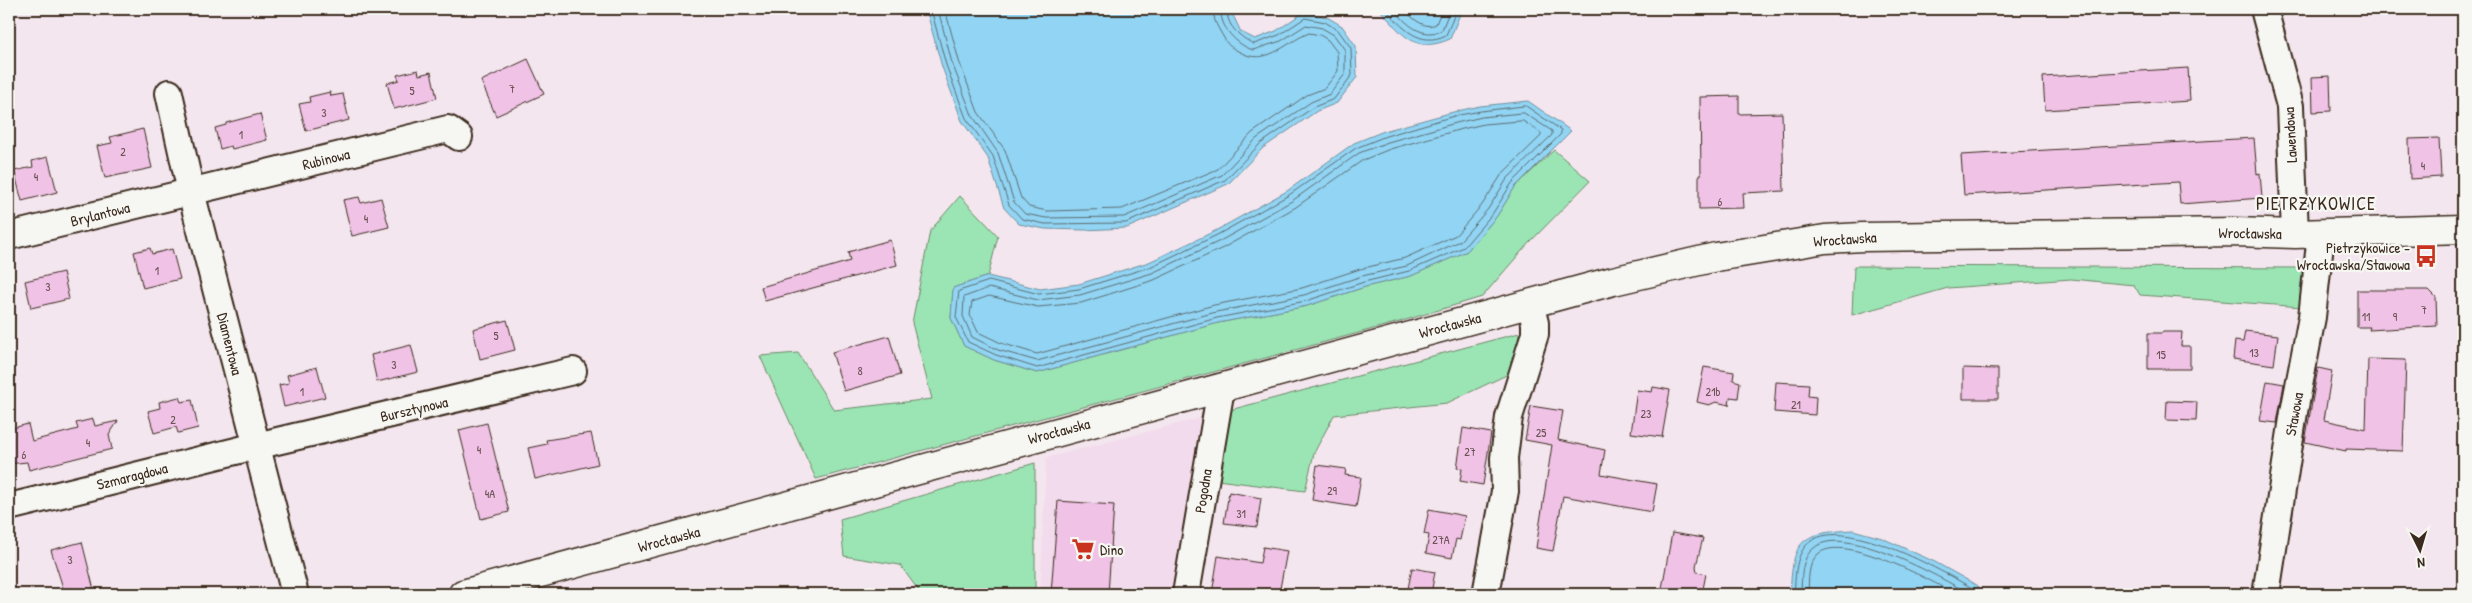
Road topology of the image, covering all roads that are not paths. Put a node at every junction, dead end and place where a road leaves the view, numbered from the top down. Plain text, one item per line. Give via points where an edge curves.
1 (2264, 9) edge
2 (170, 94) dead end
3 (459, 136) dead end
4 (191, 192) junction
5 (2463, 229) edge
6 (2308, 234) junction
7 (9, 236) edge
8 (1530, 304) junction
9 (573, 371) dead end
10 (1218, 388) junction
11 (256, 446) junction
12 (9, 507) edge
13 (295, 594) edge
14 (463, 594) edge
15 (1186, 594) edge
16 (1486, 594) edge
17 (2266, 594) edge

1 - 6 street, Lawendowa via 2290,106
2 - 4 street, Diamentowa
3 - 4 street, Rubinowa via 448,129
4 - 7 street, Brylantowa
4 - 11 street, Diamentowa
5 - 6 main road, Wrocławska
6 - 8 main road, Wrocławska via 2236,232 1825,239 1716,257
6 - 17 street, Stawowa via 2312,317
8 - 10 main road, Wrocławska
8 - 16 street via 1534,334 1510,417 1504,458 1505,491
9 - 11 street, Bursztynowa
10 - 14 main road, Wrocławska
10 - 15 street, Pogodna via 1220,394
11 - 12 street, Szmaragdowa
11 - 13 street, Diamentowa

